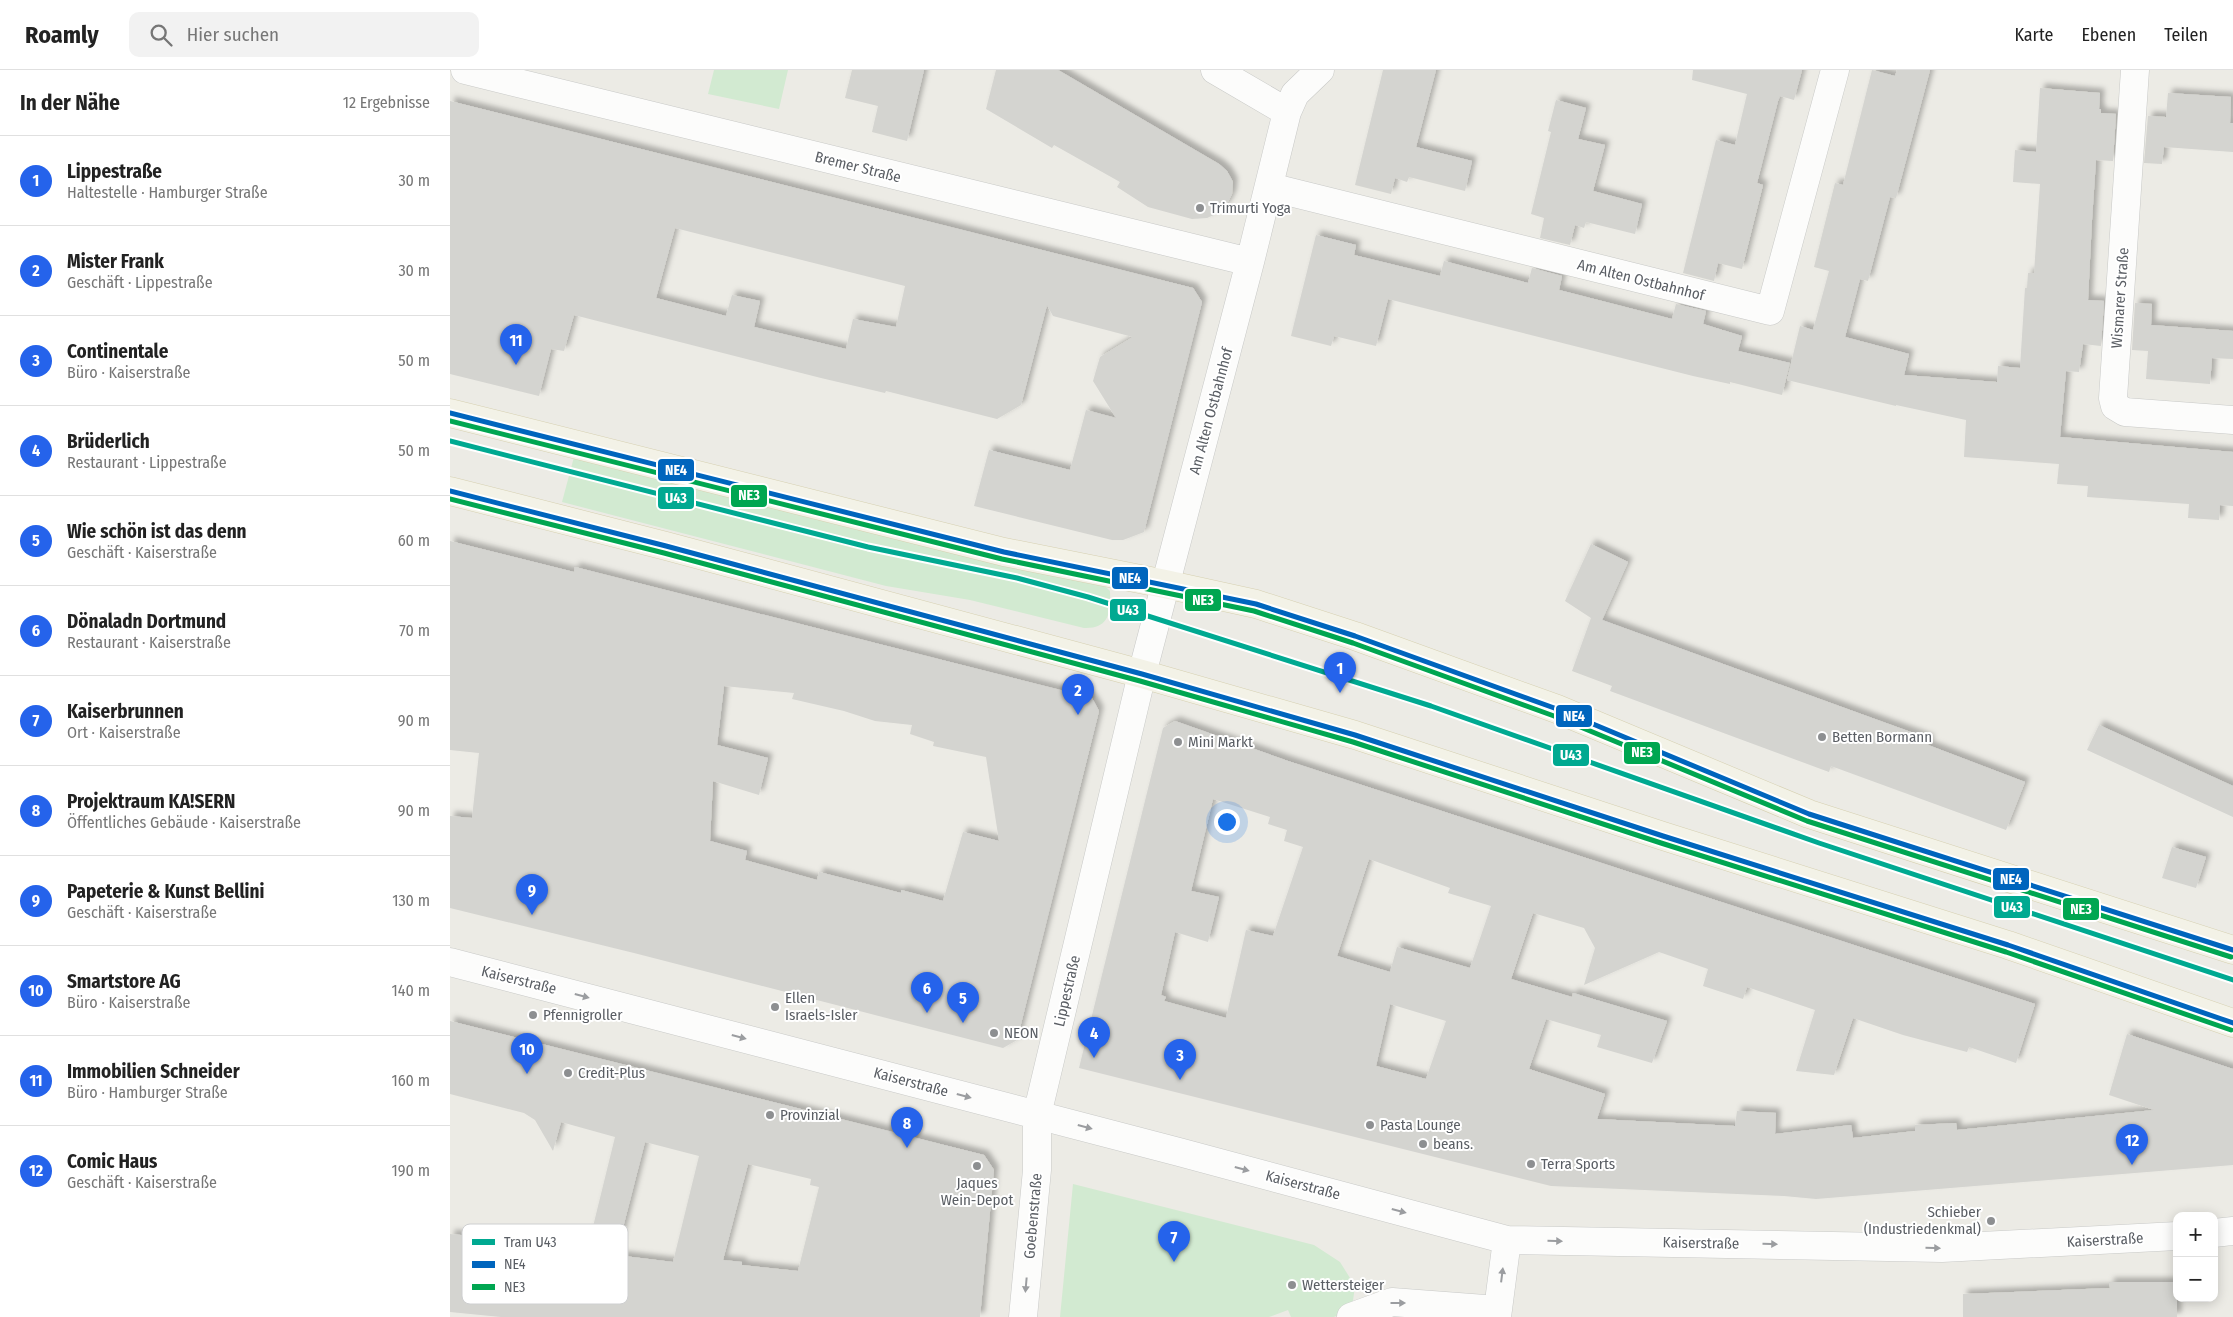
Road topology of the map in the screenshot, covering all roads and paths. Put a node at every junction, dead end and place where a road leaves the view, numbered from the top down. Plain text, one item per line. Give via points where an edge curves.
1 (465, 70) edge
2 (1215, 70) edge
3 (1320, 70) edge
4 (1835, 70) edge
5 (2135, 70) edge
6 (1287, 112) junction
7 (1270, 186) junction
8 (1250, 262) junction
9 (450, 413) edge
10 (2233, 420) edge
11 (450, 491) edge
12 (1165, 584) junction
13 (1152, 634) joint
14 (1142, 674) junction
15 (2233, 950) edge
16 (450, 962) edge
17 (2233, 1023) edge
18 (1037, 1115) junction
19 (2233, 1230) edge
20 (2218, 1232) edge
21 (2173, 1236) edge
22 (1507, 1240) junction
23 (1498, 1313) edge
24 (1023, 1317) edge
25 (1351, 1317) edge

1 - 8 street, Bremer Straße
2 - 6 street
3 - 6 street, Am Alten Ostbahnhof via 1295,94
4 - 7 street, Am Alten Ostbahnhof via 1770,312
5 - 10 street, Wismarer Straße via 2115,406 2125,412
6 - 7 street, Am Alten Ostbahnhof
7 - 8 street, Am Alten Ostbahnhof
8 - 12 street, Am Alten Ostbahnhof
9 - 12 main road via 1004,552
11 - 14 main road
12 - 13 street, Am Alten Ostbahnhof
12 - 15 main road via 1256,604 1355,636 1557,709 1810,814
13 - 14 street, Lippestraße
14 - 17 main road via 1355,735 2008,945
14 - 18 street, Lippestraße
16 -> 18 street, Kaiserstraße
18 -> 22 street, Kaiserstraße
18 -> 24 street, Goebenstraße via 1037,1170
19 - 20 street
22 -> 21 street, Kaiserstraße via 1942,1248
23 -> 22 street
25 -> 23 street via 1392,1302

